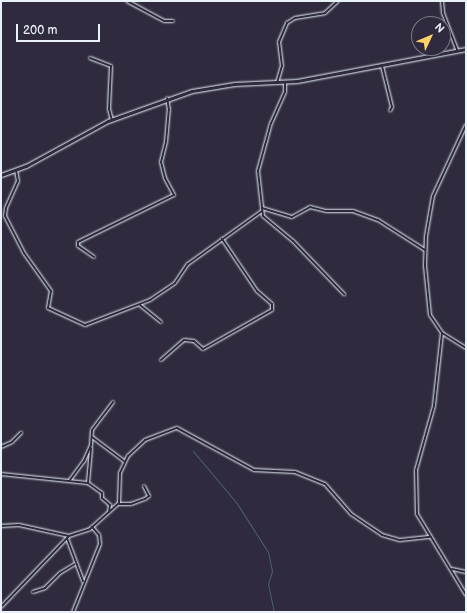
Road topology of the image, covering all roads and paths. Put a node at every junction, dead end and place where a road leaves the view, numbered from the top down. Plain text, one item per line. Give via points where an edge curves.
1 (127, 1) edge
2 (338, 1) edge
3 (442, 1) edge
4 (173, 21) dead end
5 (466, 49) edge
6 (457, 52) junction
7 (90, 58) dead end
8 (382, 66) junction
9 (278, 82) junction
10 (286, 82) junction
11 (167, 98) junction
12 (390, 111) dead end
13 (112, 120) junction
14 (466, 125) edge
15 (16, 170) junction
16 (1, 175) edge
17 (262, 210) junction
18 (222, 239) junction
19 (425, 250) junction
20 (94, 256) dead end
21 (344, 294) dead end
22 (140, 305) junction
23 (161, 322) dead end
24 (442, 333) junction
25 (466, 348) edge
26 (161, 360) dead end
27 (113, 402) dead end
28 (21, 433) dead end
29 (91, 437) junction
30 (91, 445) junction
31 (1, 447) edge
32 (124, 461) junction
33 (1, 474) edge
34 (69, 480) junction
35 (88, 483) junction
36 (144, 486) dead end
37 (118, 504) junction
38 (109, 512) junction
39 (1, 526) edge
40 (92, 527) junction
41 (68, 537) junction
42 (431, 537) junction
43 (75, 564) junction
44 (450, 569) junction
45 (466, 572) edge
46 (83, 583) junction
47 (33, 592) dead end
48 (466, 595) edge
49 (1, 607) edge
50 (73, 612) edge

1 - 4 street via 164,21
2 - 9 street via 324,13 295,18 287,23 279,42 282,66
3 - 6 street via 443,13
5 - 6 street
6 - 8 street
7 - 13 street via 111,66 109,102
8 - 10 street
8 - 12 street via 392,107
9 - 10 street
9 - 11 street via 234,84
10 - 17 street via 285,92 271,123 258,171
11 - 13 street
11 - 20 street via 169,110 166,142 160,162 174,195 78,242 78,246
13 - 15 street
14 - 19 street via 433,196
15 - 16 street
15 - 22 street via 18,181 5,216 24,253 51,291 47,303 49,310 88,325
17 - 18 street
17 - 19 street via 292,217 310,207 326,211 353,211 378,220
17 - 21 street via 263,216 293,241
18 - 22 street via 188,264 174,283
18 - 26 street via 257,291 272,304 272,310 203,349 194,342 184,340
19 - 24 street via 428,309
22 - 23 street
24 - 25 street
24 - 42 street via 434,406 416,470 417,514
27 - 29 street via 99,418
28 - 31 street via 8,445
29 - 30 street
29 - 32 street
30 - 34 street via 75,476
30 - 35 street
32 - 37 street
32 - 42 street via 145,440 180,428 200,442 254,470 295,472 327,486 351,514 382,535 400,540
33 - 34 street
34 - 35 street
35 - 38 street via 102,493 102,498 110,505
36 - 37 street via 149,494 145,499 131,504
37 - 38 street
38 - 40 street
39 - 41 street via 19,525
40 - 41 street
40 - 46 street via 99,535 100,544 96,559
41 - 43 street
41 - 49 street
42 - 44 street
43 - 46 street via 82,574
43 - 47 street via 60,573 45,588
44 - 45 street
44 - 48 street
46 - 50 street

